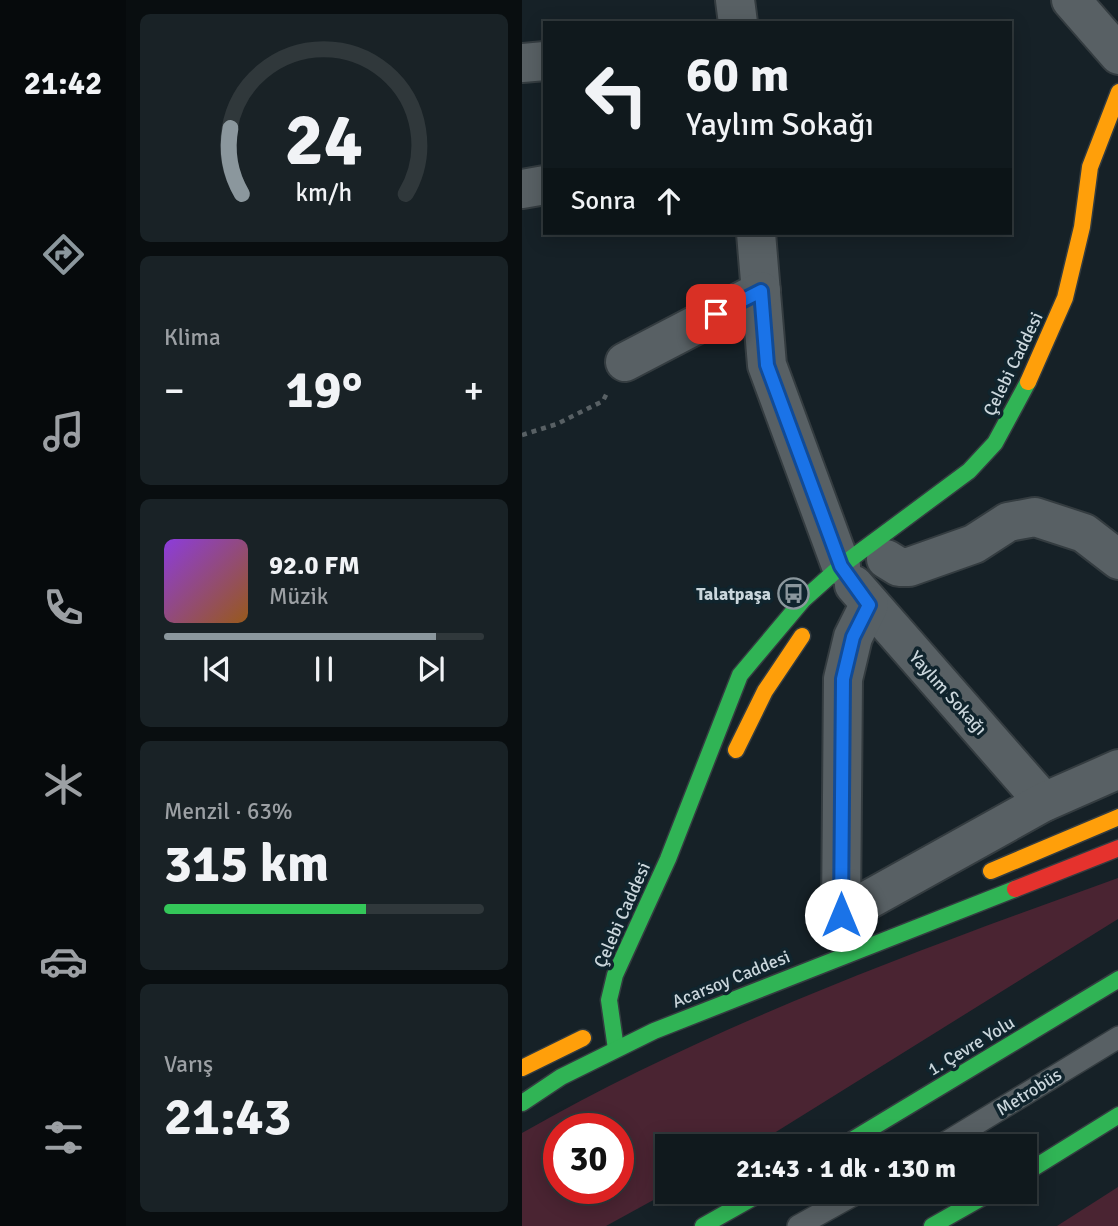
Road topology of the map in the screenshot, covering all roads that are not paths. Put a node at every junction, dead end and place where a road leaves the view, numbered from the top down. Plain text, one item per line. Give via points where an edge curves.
1 (735, 0) edge
2 (1071, 0) edge
3 (738, 21) edge
4 (1119, 55) edge
5 (543, 61) edge
6 (522, 63) edge
7 (1119, 92) edge
8 (543, 185) edge
9 (522, 189) edge
10 (756, 235) edge
11 (761, 291) junction
12 (625, 362) road end
13 (1119, 560) edge
14 (865, 575) junction
15 (809, 627) dead end
16 (731, 761) dead end
17 (1119, 769) edge
18 (1044, 802) junction
19 (1119, 817) edge
20 (1119, 848) edge
21 (972, 878) dead end
22 (1119, 979) edge
23 (630, 989) dead end
24 (633, 1014) dead end
25 (612, 1026) junction
26 (1119, 1037) edge
27 (616, 1049) junction
28 (522, 1068) edge
29 (522, 1102) edge
30 (1119, 1115) edge
31 (862, 1134) edge
32 (960, 1134) edge
33 (1048, 1160) junction
34 (1037, 1166) edge
35 (1037, 1170) edge
36 (742, 1204) edge
37 (837, 1204) edge
38 (971, 1204) edge
39 (998, 1204) edge
40 (984, 1216) dead end
41 (703, 1226) edge
42 (798, 1226) edge
43 (932, 1226) edge

1 - 3 street
2 - 4 street
5 - 6 street
7 - 14 main road, Çelebi Caddesi via 1090,167 1066,298 1014,412 995,443
8 - 9 street
10 - 11 street
11 - 12 street
11 - 14 street via 767,365
13 - 14 street via 1084,533 1035,517 1008,522 974,544
14 - 18 street, Yaylım Sokağı
14 - 18 street via 843,679 848,922
14 - 25 main road, Çelebi Caddesi via 803,600 740,676 668,859 615,975 609,1000
15 - 16 main road via 751,713
17 - 18 street
19 - 21 main road
20 - 27 main road, Acarsoy Caddesi
22 - 31 main road, 1. Çevre Yolu
23 - 25 main road
24 - 25 main road
25 - 27 main road, Çelebi Caddesi
25 - 28 main road
26 - 32 lane, Metrobüs
27 - 29 main road, Acarsoy Caddesi
30 - 33 main road
33 - 34 main road
33 - 35 main road
36 - 41 main road
37 - 42 lane
38 - 43 main road
39 - 40 main road

